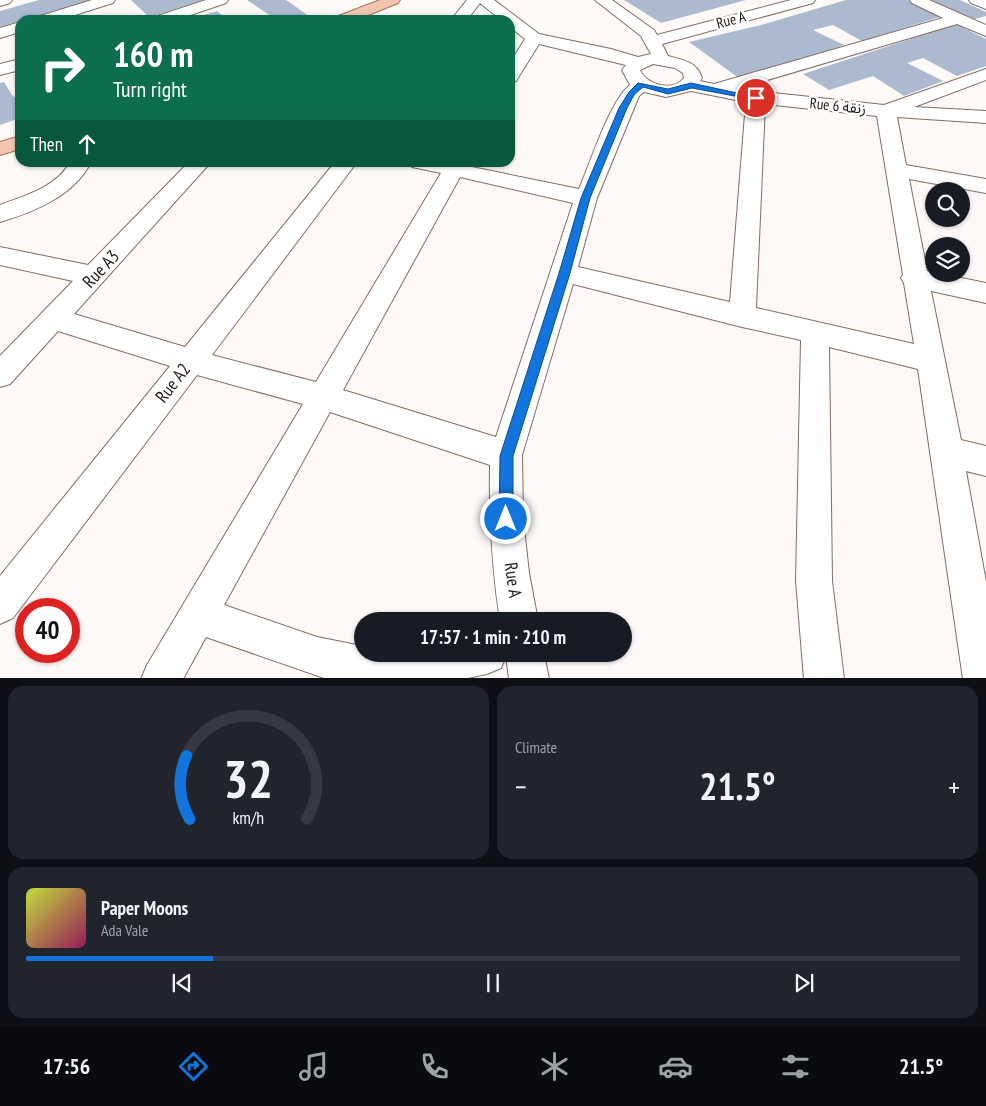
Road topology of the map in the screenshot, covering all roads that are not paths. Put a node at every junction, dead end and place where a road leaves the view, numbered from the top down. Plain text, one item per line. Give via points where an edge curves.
1 (5, 0) edge
2 (108, 0) edge
3 (221, 0) edge
4 (393, 0) edge
5 (475, 0) edge
6 (485, 0) edge
7 (602, 0) edge
8 (772, 0) edge
9 (808, 0) edge
10 (917, 0) edge
11 (976, 0) edge
12 (0, 1) edge
13 (783, 3) edge
14 (986, 4) edge
15 (59, 15) edge
16 (175, 15) edge
17 (355, 15) edge
18 (463, 15) edge
19 (504, 15) edge
20 (959, 18) junction
21 (515, 23) edge
22 (15, 28) edge
23 (986, 31) edge
24 (0, 33) edge
25 (651, 37) junction
26 (534, 38) junction
27 (661, 59) junction
28 (15, 66) edge
29 (515, 69) edge
30 (0, 70) edge
31 (640, 74) junction
32 (986, 74) edge
33 (691, 85) junction
34 (719, 89) junction
35 (756, 98) junction
36 (886, 111) junction
37 (986, 117) edge
38 (15, 144) edge
39 (0, 149) edge
40 (78, 167) edge
41 (196, 167) edge
42 (343, 167) edge
43 (455, 167) edge
44 (460, 167) edge
45 (895, 170) junction
46 (986, 186) edge
47 (586, 198) junction
48 (0, 214) edge
49 (0, 256) edge
50 (564, 273) junction
51 (94, 276) junction
52 (914, 278) junction
53 (986, 293) edge
54 (742, 316) junction
55 (54, 319) junction
56 (815, 333) junction
57 (931, 360) junction
58 (191, 361) junction
59 (0, 375) edge
60 (323, 397) junction
61 (947, 451) junction
62 (506, 456) junction
63 (986, 461) edge
64 (0, 605) edge
65 (518, 612) edge
66 (198, 615) junction
67 (447, 662) edge
68 (526, 662) edge
69 (161, 678) edge
70 (529, 678) edge
71 (824, 678) edge
72 (983, 678) edge

1 - 12 street
2 - 15 street
3 - 16 street
4 - 17 main road
5 - 18 street
6 - 19 street
7 - 25 street
8 - 25 street, Rue A
9 - 13 street, Rue A
10 - 20 street
11 - 14 street
13 - 25 street, Rue A
20 - 23 street
20 - 34 street
21 - 26 street
22 - 24 street
25 - 27 street
26 - 29 street
26 - 31 street via 611,54
27 - 31 street
27 - 33 street via 689,69 694,74
28 - 30 street
31 - 33 street via 668,92
31 - 47 street, Rue A
32 - 36 street
33 - 34 street, Rue 6 زنقة
34 - 35 street, Rue 6 زنقة
35 - 36 street, Rue 6 زنقة
35 - 54 street
36 - 37 street, Rue 6 زنقة
36 - 45 street
38 - 39 main road
40 - 48 street via 65,182 41,197
41 - 51 street, Rue A3
42 - 58 street, Rue A2
43 - 60 street
44 - 47 street
45 - 46 street
45 - 52 street
47 - 50 street, Rue A
49 - 51 street
50 - 54 street
50 - 62 street, Rue A
51 - 55 street, Rue A3
52 - 53 street
52 - 57 street
54 - 56 street
55 - 58 street
55 - 59 street, Rue A3
56 - 57 street
56 - 71 street via 814,581
57 - 61 street
58 - 60 street
58 - 64 street, Rue A2
60 - 62 street
60 - 66 street
61 - 63 street
61 - 72 street
62 - 65 street, Rue A via 506,519
66 - 67 street via 317,657 375,668
66 - 69 street
68 - 70 street

